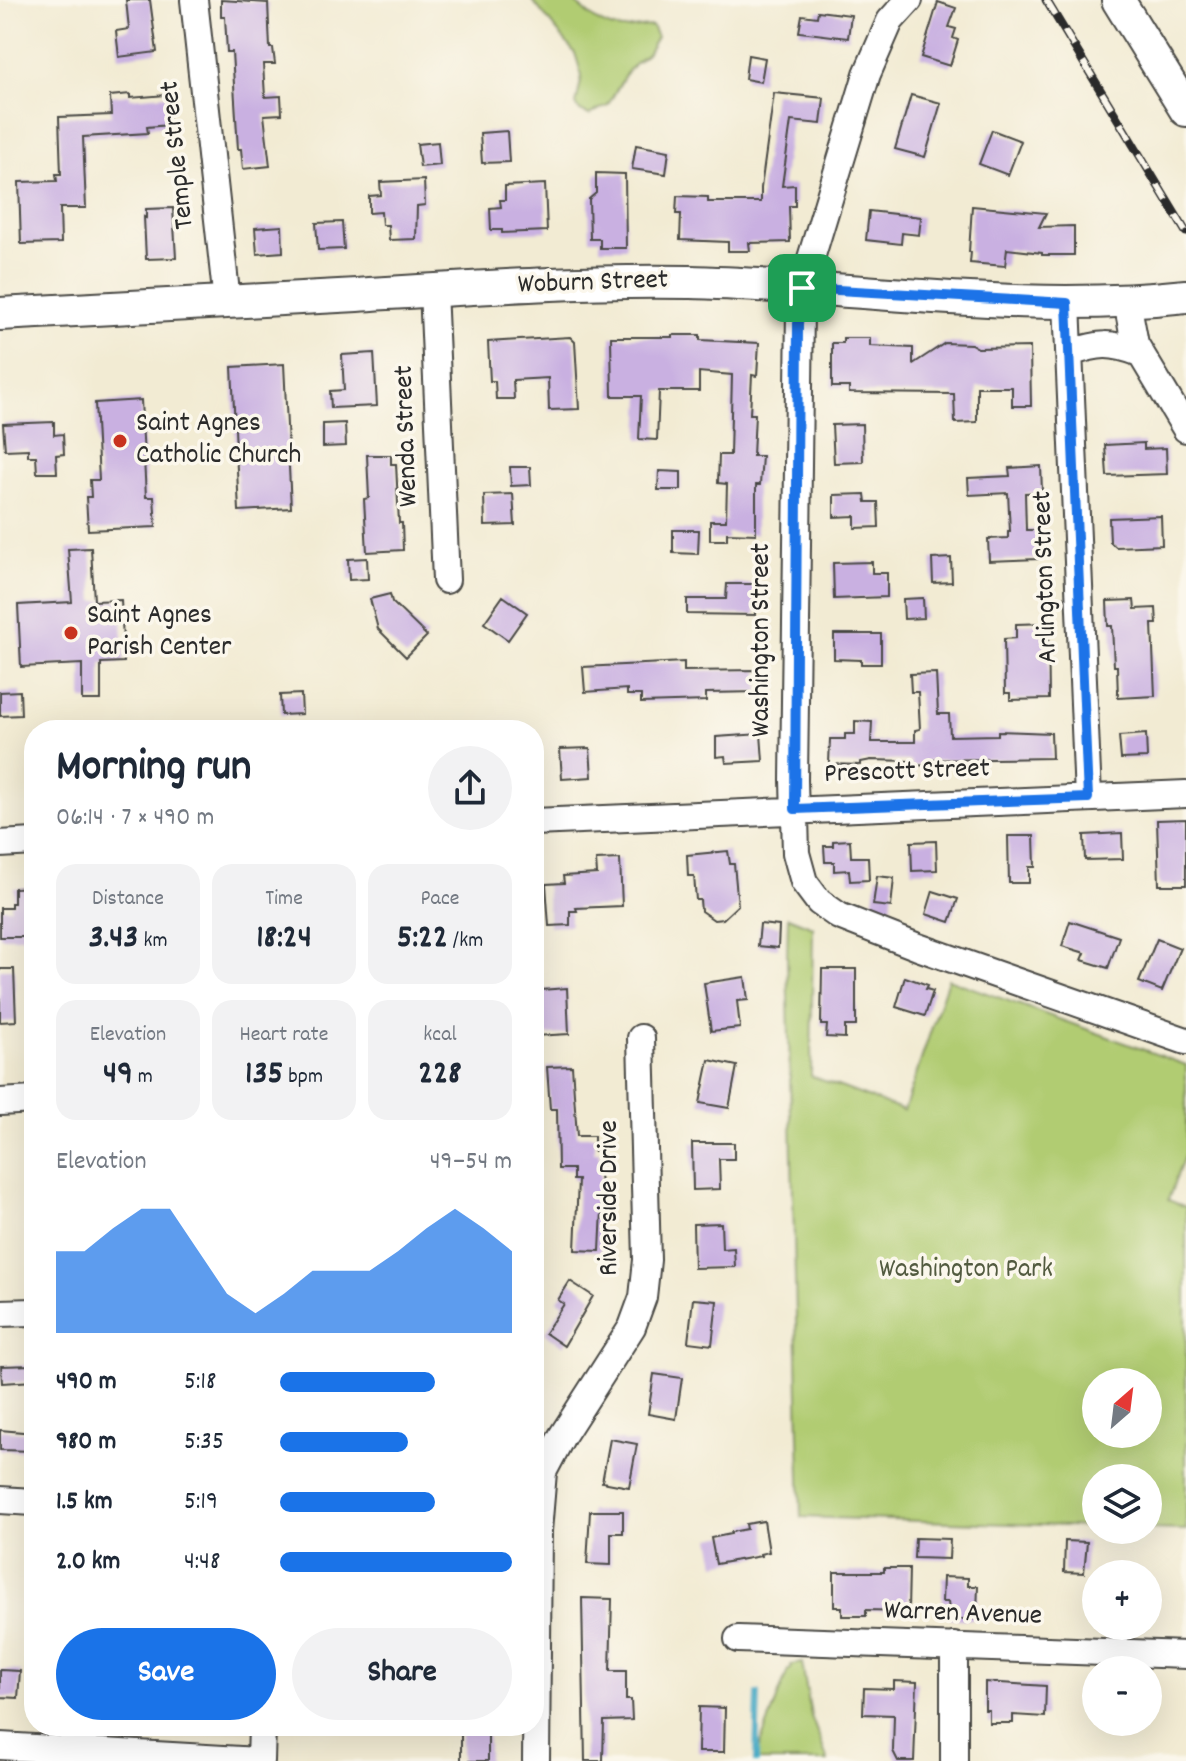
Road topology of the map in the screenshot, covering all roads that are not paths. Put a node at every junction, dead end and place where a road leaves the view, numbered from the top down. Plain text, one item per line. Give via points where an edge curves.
1 (194, 0) edge
2 (909, 0) edge
3 (1118, 0) edge
4 (1186, 110) edge
5 (802, 288) junction
6 (433, 290) junction
7 (1186, 296) edge
8 (1127, 301) junction
9 (227, 302) junction
10 (1067, 303) junction
11 (0, 314) edge
12 (1070, 353) junction
13 (1140, 353) junction
14 (1186, 429) edge
15 (446, 580) dead end
16 (1186, 794) edge
17 (1088, 798) junction
18 (795, 809) junction
19 (544, 822) edge
20 (24, 843) edge
21 (0, 844) edge
22 (641, 1038) dead end
23 (1186, 1041) edge
24 (24, 1101) edge
25 (0, 1102) edge
26 (24, 1312) edge
27 (0, 1313) edge
28 (544, 1474) edge
29 (0, 1500) edge
30 (24, 1501) edge
31 (738, 1639) dead end
32 (954, 1646) junction
33 (1186, 1655) edge
34 (261, 1736) edge
35 (536, 1736) edge
36 (0, 1746) edge
37 (259, 1761) edge
38 (536, 1761) edge
39 (954, 1761) edge

1 - 9 street, Temple Street
2 - 5 street, Washington Street via 890,21 867,74
3 - 4 street
5 - 6 street, Woburn Street via 648,282
5 - 10 street, Woburn Street
5 - 18 street, Washington Street
6 - 9 street, Woburn Street
6 - 15 street, Wenda Street
7 - 8 street, Woburn Street
8 - 10 street, Woburn Street
8 - 13 street
9 - 11 street, Woburn Street
10 - 12 street, Arlington Street
12 - 13 street via 1102,343
12 - 17 street, Arlington Street
13 - 14 street
16 - 17 street, Prescott Street
17 - 18 street, Prescott Street
18 - 19 street, Prescott Street
18 - 23 street, Washington Street via 801,877 814,898 834,913
20 - 21 street
22 - 28 street, Riverside Drive via 647,1260 643,1297 622,1347 562,1436
24 - 25 street
26 - 27 street
29 - 30 street
31 - 32 street, Warren Avenue
32 - 33 street, Warren Avenue
32 - 39 street
34 - 37 street
35 - 38 street, Riverside Drive
36 - 37 street

